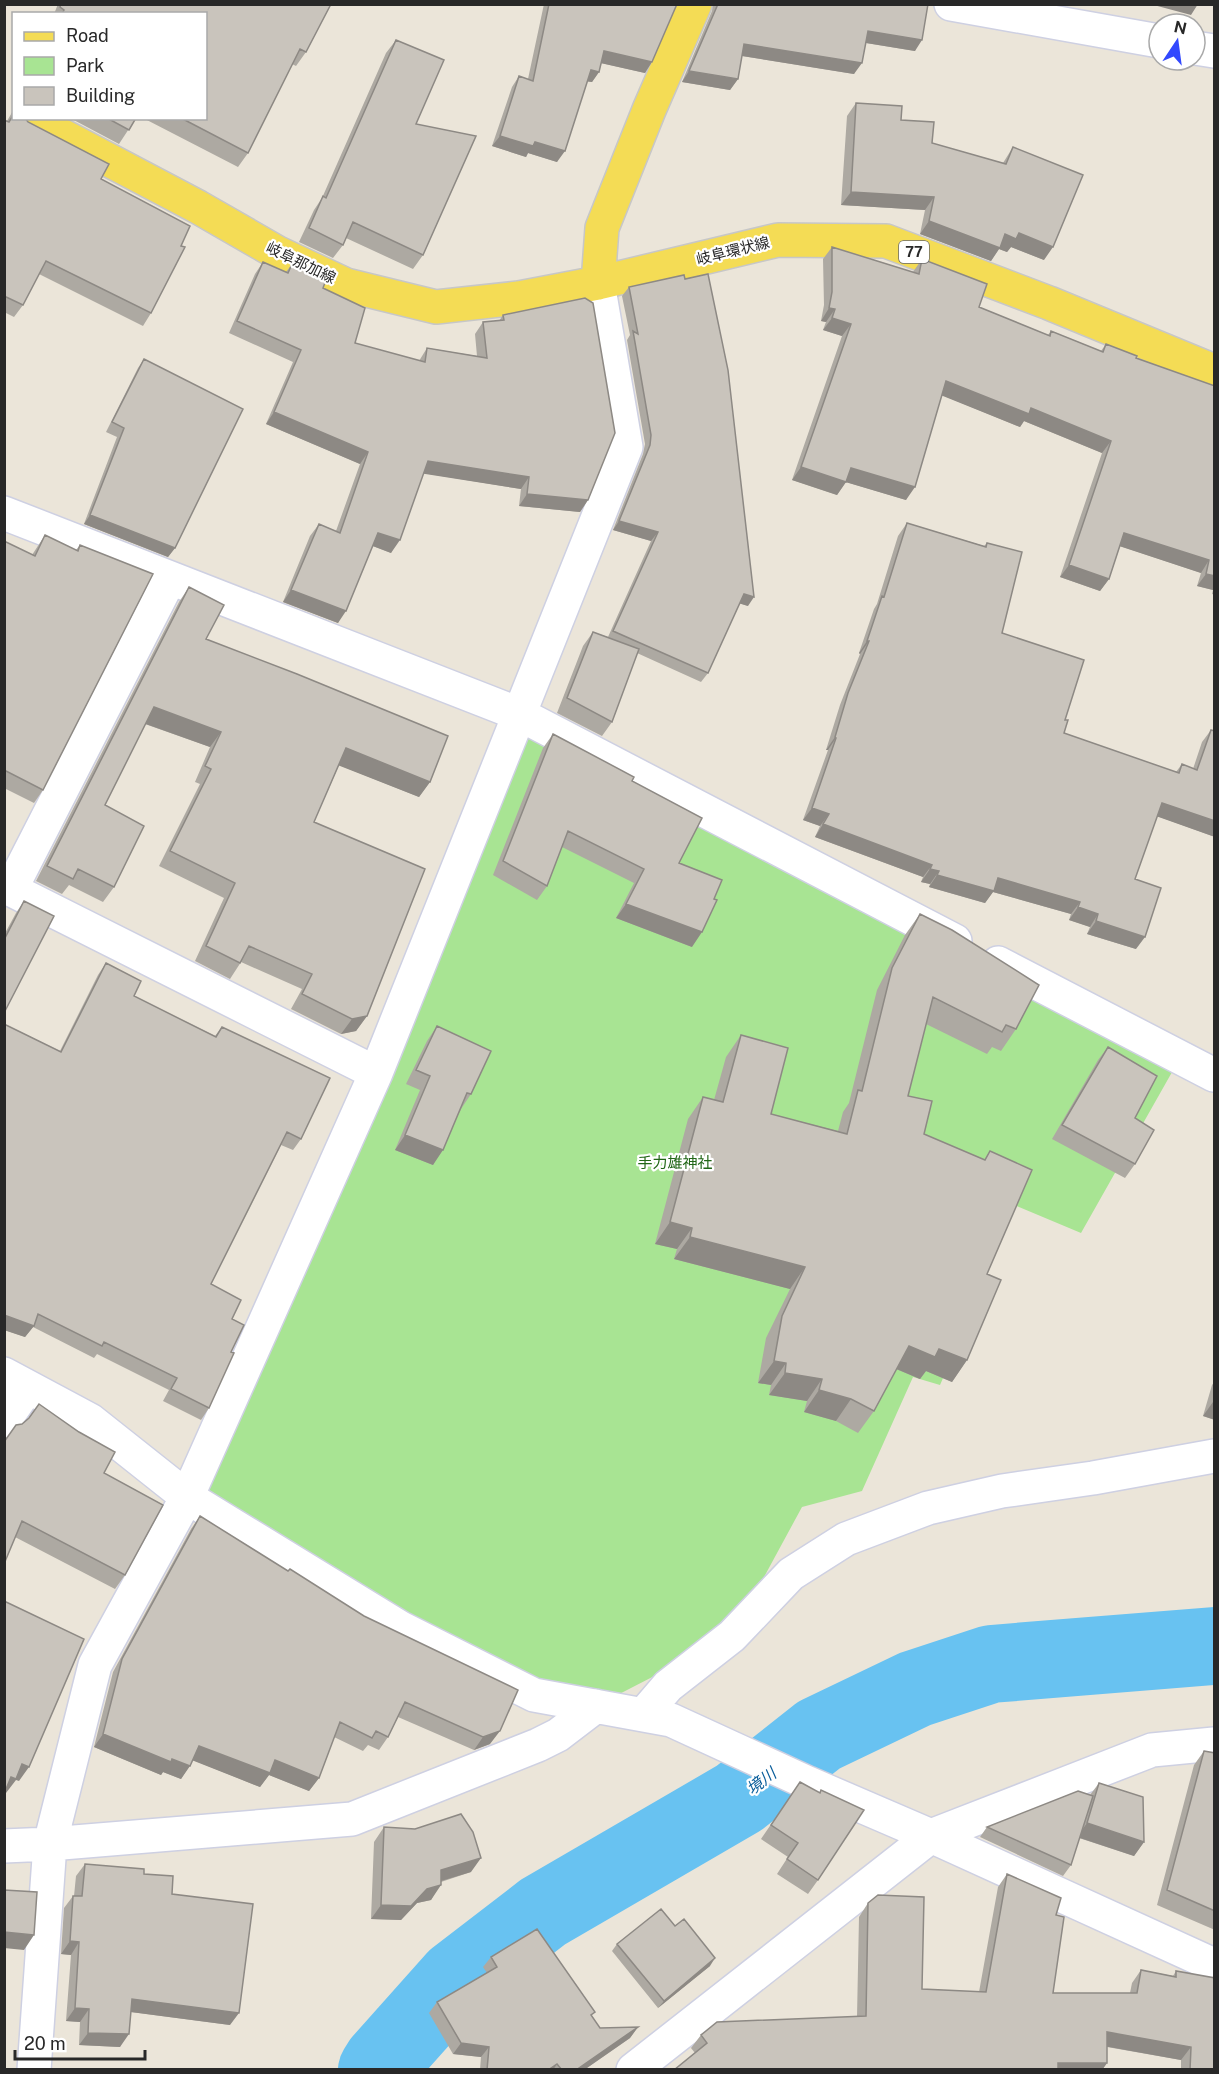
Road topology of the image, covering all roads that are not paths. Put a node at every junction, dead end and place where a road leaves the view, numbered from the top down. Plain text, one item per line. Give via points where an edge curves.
1 (695, 4) edge
2 (951, 4) edge
3 (1147, 39) edge
4 (33, 120) edge
5 (598, 283) junction
6 (1215, 371) edge
7 (4, 513) edge
8 (170, 578) junction
9 (519, 714) junction
10 (8, 887) edge
11 (376, 1073) junction
12 (1215, 1075) edge
13 (16, 1381) edge
14 (4, 1421) edge
15 (1215, 1456) edge
16 (187, 1497) junction
17 (596, 1706) junction
18 (658, 1717) junction
19 (1215, 1744) edge
20 (931, 1836) junction
21 (50, 1845) junction
22 (4, 1846) edge
23 (1215, 1965) edge
24 (34, 2070) edge
25 (633, 2070) edge

1 - 5 main road via 602,228
2 - 3 street
4 - 5 main road, 岐阜那加線 via 278,253 346,285 436,307 519,298
5 - 6 main road, 岐阜環状線 / 77 via 778,240 886,241
5 - 9 street via 626,447
7 - 8 street
8 - 9 street
8 - 10 street
9 - 11 street
9 - 12 street
10 - 11 street
11 - 16 street
13 - 14 street
13 - 16 street via 90,1420
15 - 18 street via 1002,1491 928,1508 846,1539 791,1574 732,1636 668,1686
16 - 17 street via 401,1628 534,1695
16 - 21 street via 95,1665
17 - 18 street
17 - 21 street via 538,1745 352,1819
18 - 20 street
19 - 20 street via 1152,1750
20 - 23 street
20 - 25 street
21 - 22 street
21 - 24 street

